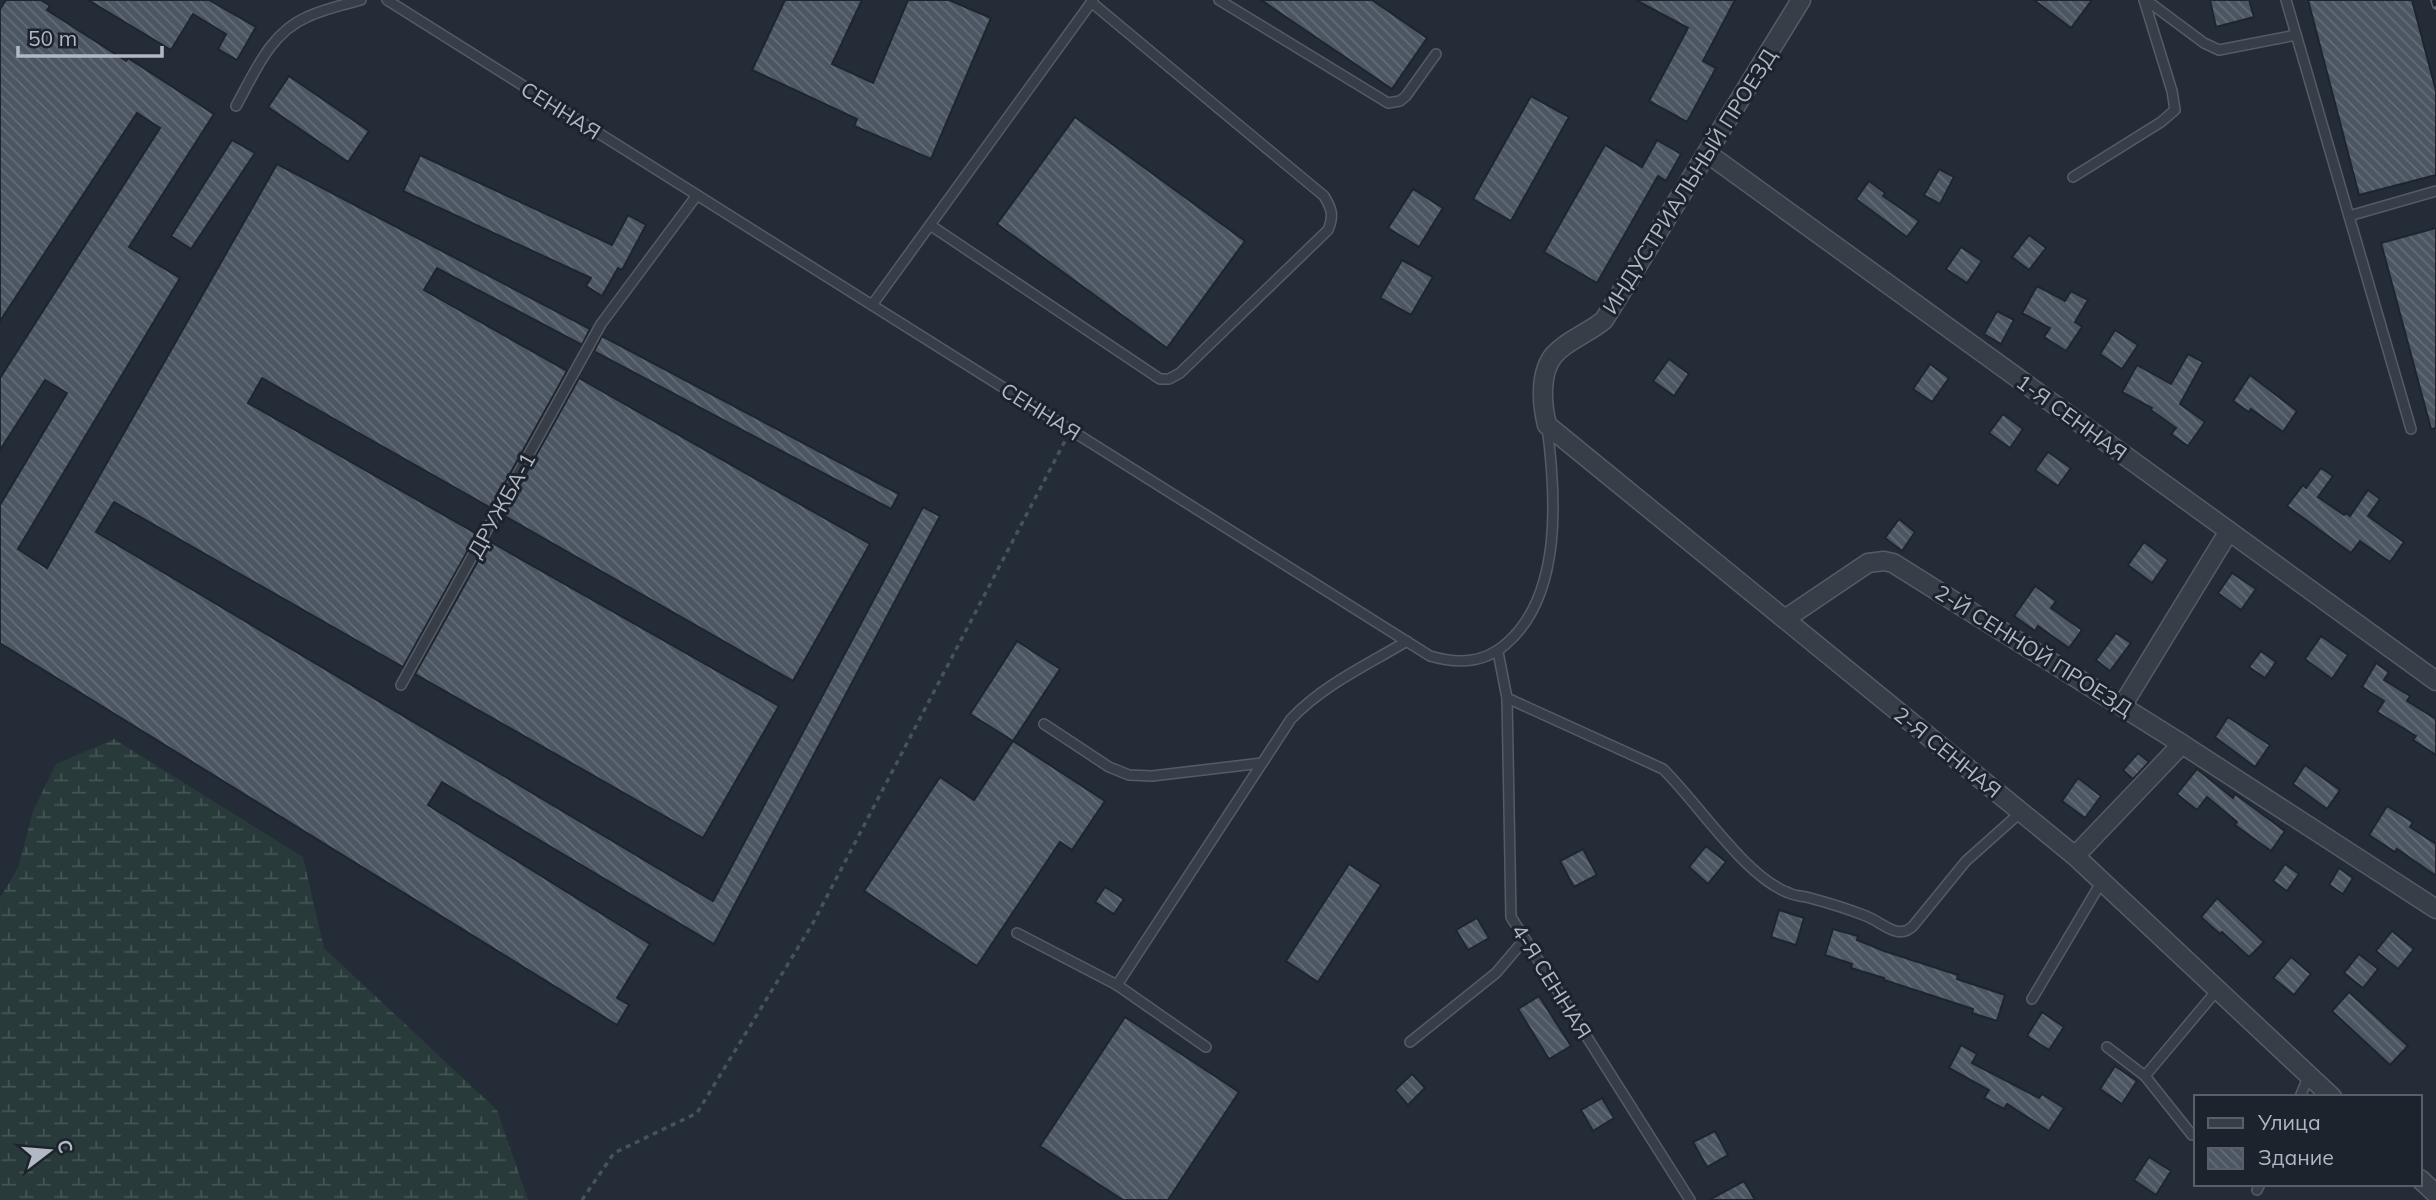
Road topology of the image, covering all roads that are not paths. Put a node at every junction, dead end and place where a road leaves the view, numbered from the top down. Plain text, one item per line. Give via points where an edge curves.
1 (361, 0) edge
2 (387, 0) edge
3 (1219, 0) edge
4 (1801, 0) edge
5 (2145, 0) edge
6 (2286, 0) edge
7 (1092, 1) edge
8 (2296, 35) junction
9 (1436, 54) dead end
10 (236, 106) dead end
11 (1707, 153) junction
12 (2073, 177) dead end
13 (2436, 191) edge
14 (697, 195) junction
15 (2349, 216) junction
16 (930, 225) junction
17 (872, 305) junction
18 (1547, 425) junction
19 (2411, 429) dead end
20 (2229, 531) junction
21 (1784, 619) junction
22 (1407, 642) junction
23 (1498, 652) junction
24 (2436, 681) edge
25 (401, 685) dead end
26 (1507, 698) junction
27 (2122, 706) junction
28 (1044, 724) dead end
29 (2182, 744) junction
30 (1262, 763) junction
31 (2021, 812) junction
32 (2076, 856) junction
33 (2102, 881) junction
34 (2436, 909) edge
35 (1017, 933) dead end
36 (1525, 939) junction
37 (1117, 985) junction
38 (2218, 989) junction
39 (2032, 999) dead end
40 (1410, 1042) dead end
41 (1206, 1047) dead end
42 (2108, 1047) dead end
43 (2309, 1075) junction
44 (2145, 1076) junction
45 (2301, 1095) edge
46 (2330, 1095) edge
47 (2192, 1135) dead end
48 (2422, 1181) edge
49 (2436, 1194) edge
50 (1690, 1200) edge

1 - 10 lane via 290,26 273,41
2 - 14 lane, СЕННАЯ
3 - 9 lane via 1388,103 1406,96
4 - 11 street, ИНДУСТРИАЛЬНЫЙ ПРОЕЗД
5 - 8 lane via 2219,50
5 - 12 lane via 2175,110
6 - 8 lane
7 - 16 lane
7 - 16 lane via 1324,196 1333,218 1328,230 1180,373 1160,379
8 - 15 lane
11 - 18 street, ИНДУСТРИАЛЬНЫЙ ПРОЕЗД via 1604,320 1554,356 1546,368
11 - 20 street, 1-Я СЕННАЯ
13 - 15 lane
14 - 17 lane, СЕННАЯ
14 - 25 lane, ДРУЖБА-1 via 601,324
15 - 19 lane
16 - 17 lane
17 - 22 lane, СЕННАЯ
18 - 21 street, 2-Я СЕННАЯ
18 - 23 lane, СЕННАЯ via 1553,514 1548,570 1532,614
20 - 24 street, 1-Я СЕННАЯ
20 - 27 street
21 - 27 street, 2-Й СЕННОЙ ПРОЕЗД via 1868,563 1884,561 1903,567
21 - 31 street, 2-Я СЕННАЯ
22 - 23 lane, СЕННАЯ via 1454,663
22 - 30 lane via 1307,702
23 - 26 lane, 4-Я СЕННАЯ
26 - 31 lane via 1664,769 1738,854 1771,883 1788,893 1877,920 1900,933 1913,926 1966,861
26 - 36 lane, 4-Я СЕННАЯ via 1511,917
27 - 29 street, 2-Й СЕННОЙ ПРОЕЗД
28 - 30 lane via 1108,767 1129,775
29 - 32 street
29 - 34 street, 2-Й СЕННОЙ ПРОЕЗД
30 - 37 lane
31 - 32 street, 2-Я СЕННАЯ
32 - 33 street, 2-Я СЕННАЯ
33 - 38 street, 2-Я СЕННАЯ
33 - 39 lane
35 - 37 lane
36 - 40 lane via 1496,973
36 - 50 lane, 4-Я СЕННАЯ
37 - 41 lane
38 - 43 street, 2-Я СЕННАЯ
38 - 44 lane
42 - 44 lane
43 - 45 lane
43 - 46 street, 2-Я СЕННАЯ
44 - 47 lane
48 - 49 street

